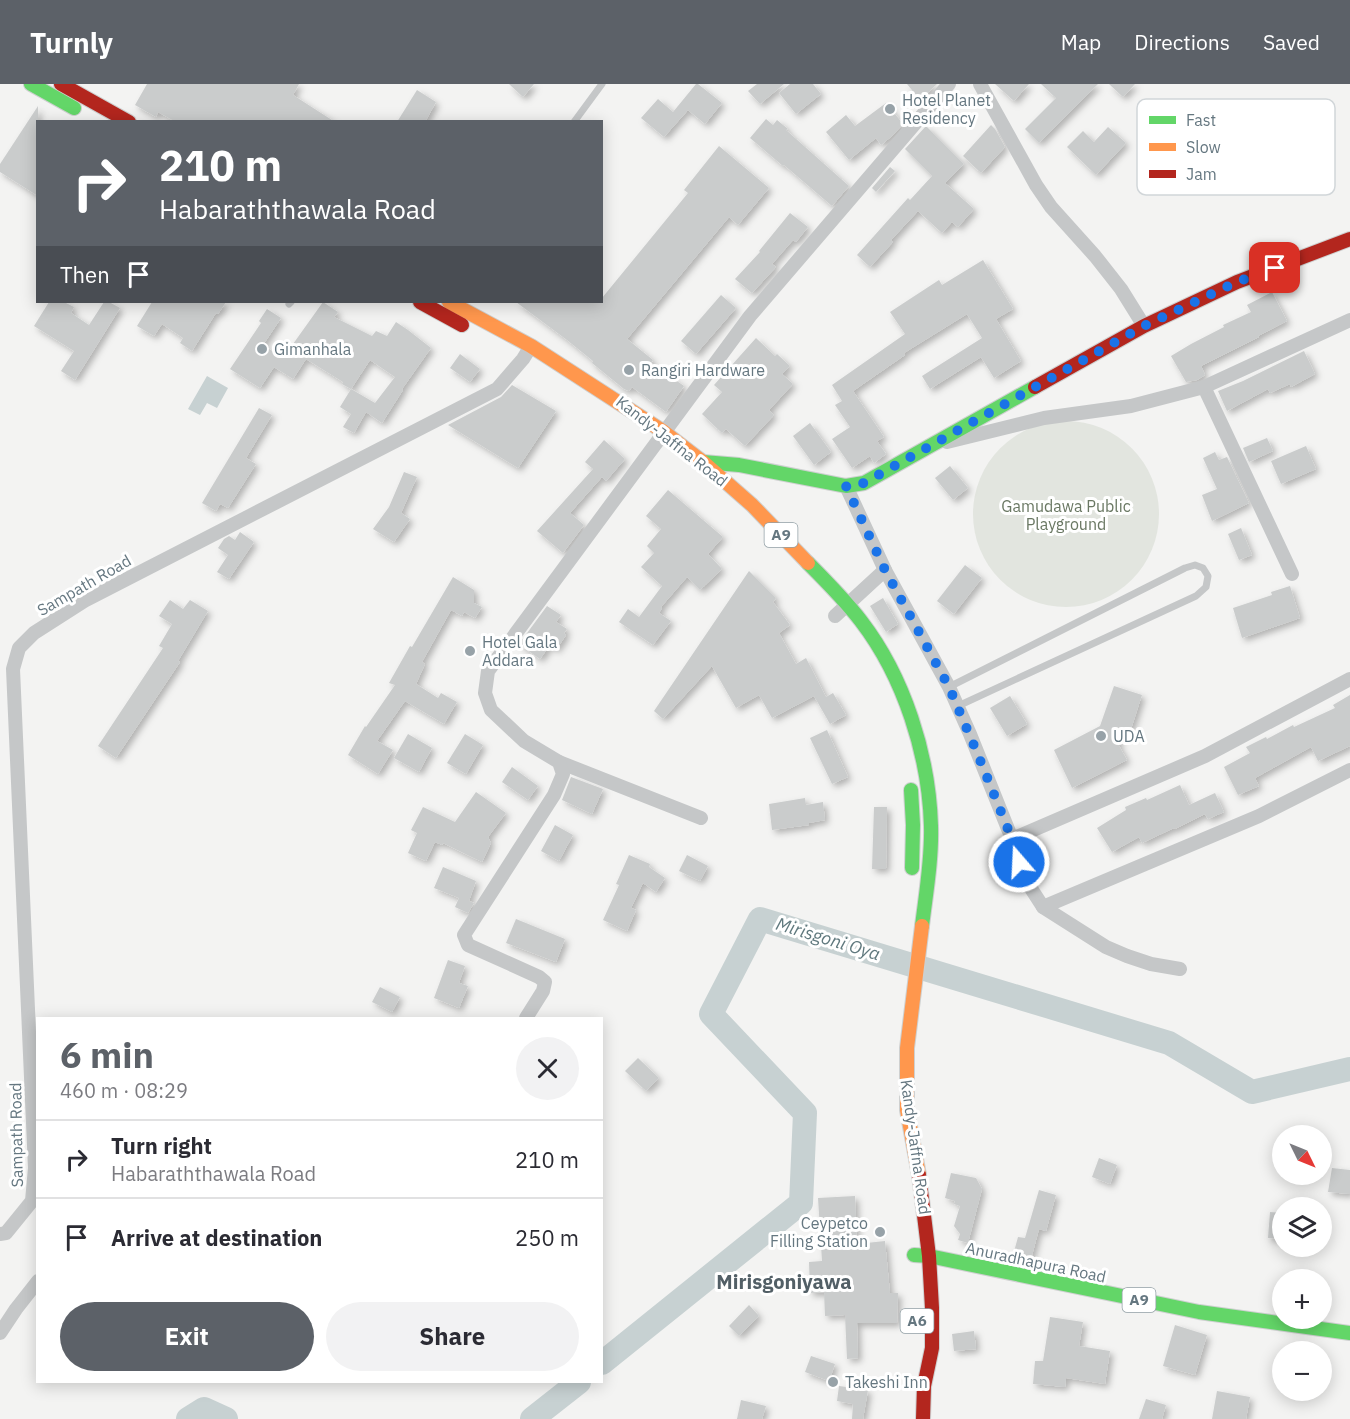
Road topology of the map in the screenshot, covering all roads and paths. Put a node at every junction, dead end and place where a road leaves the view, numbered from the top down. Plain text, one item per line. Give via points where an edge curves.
1 (31, 84) edge
2 (61, 84) edge
3 (602, 84) edge
4 (949, 84) edge
5 (980, 84) edge
6 (88, 116) dead end
7 (125, 120) edge
8 (575, 120) edge
9 (1350, 239) edge
10 (422, 303) edge
11 (454, 303) edge
12 (469, 306) edge
13 (1350, 320) edge
14 (1144, 326) junction
15 (472, 330) dead end
16 (531, 346) junction
17 (1204, 387) junction
18 (579, 393) dead end
19 (616, 417) dead end
20 (664, 432) junction
21 (650, 441) junction
22 (929, 447) junction
23 (668, 455) dead end
24 (703, 462) junction
25 (846, 486) junction
26 (885, 570) junction
27 (1292, 574) dead end
28 (847, 604) junction
29 (835, 616) dead end
30 (1350, 679) edge
31 (949, 687) junction
32 (958, 706) junction
33 (560, 762) junction
34 (1350, 770) edge
35 (910, 778) dead end
36 (701, 818) dead end
37 (1012, 839) junction
38 (910, 885) dead end
39 (1043, 907) junction
40 (1180, 969) dead end
41 (527, 1017) edge
42 (36, 1181) edge
43 (0, 1234) edge
44 (913, 1255) dead end
45 (929, 1256) junction
46 (36, 1284) edge
47 (0, 1333) edge
48 (1350, 1333) edge
49 (918, 1352) dead end
50 (924, 1386) junction
51 (923, 1419) edge

1 - 6 main road
2 - 7 main road
3 - 8 lane
4 - 20 street via 750,316
5 - 14 street via 1046,200 1121,289
9 - 14 main road via 1237,282
10 - 15 main road
11 - 12 main road, Kandy-Jaffna Road / A9
12 - 16 main road, Kandy-Jaffna Road / A9
13 - 17 street
14 - 22 main road
16 - 20 main road, Kandy-Jaffna Road / A9
16 - 42 street, Sampath Road via 497,389 84,601 33,633 19,648 14,669
17 - 22 street via 1131,406 1044,418
17 - 27 street
18 - 19 main road, Kandy-Jaffna Road
20 - 21 street
20 - 24 main road, Kandy-Jaffna Road / A9
21 - 23 main road, Kandy-Jaffna Road
21 - 33 street via 488,671 485,693 491,710 524,741
22 - 25 main road via 864,483
24 - 25 main road
24 - 28 main road, Kandy-Jaffna Road / A9 via 752,505
25 - 26 street
26 - 28 street
26 - 31 street
28 - 29 street
28 - 45 main road, Kandy-Jaffna Road / A9 via 884,657 904,698 927,785 929,866 907,1048 907,1110
30 - 37 street via 1205,756
31 - 32 street
31 - 32 lane via 1185,568 1195,565 1208,576 1206,586 1196,596
32 - 37 street
33 - 36 street
33 - 41 street via 563,774 554,795 464,935 468,945 545,982
34 - 39 street via 1259,816
35 - 38 main road
37 - 39 street via 1019,862
39 - 40 street via 1106,947 1151,964
42 - 43 street, Sampath Road via 32,1201 6,1233
44 - 45 main road, A9
45 - 48 main road, Anuradhapura Road / A9 via 1199,1312
45 - 50 main road, A6 via 932,1348
46 - 47 street
49 - 50 main road, A6
50 - 51 main road, A6

